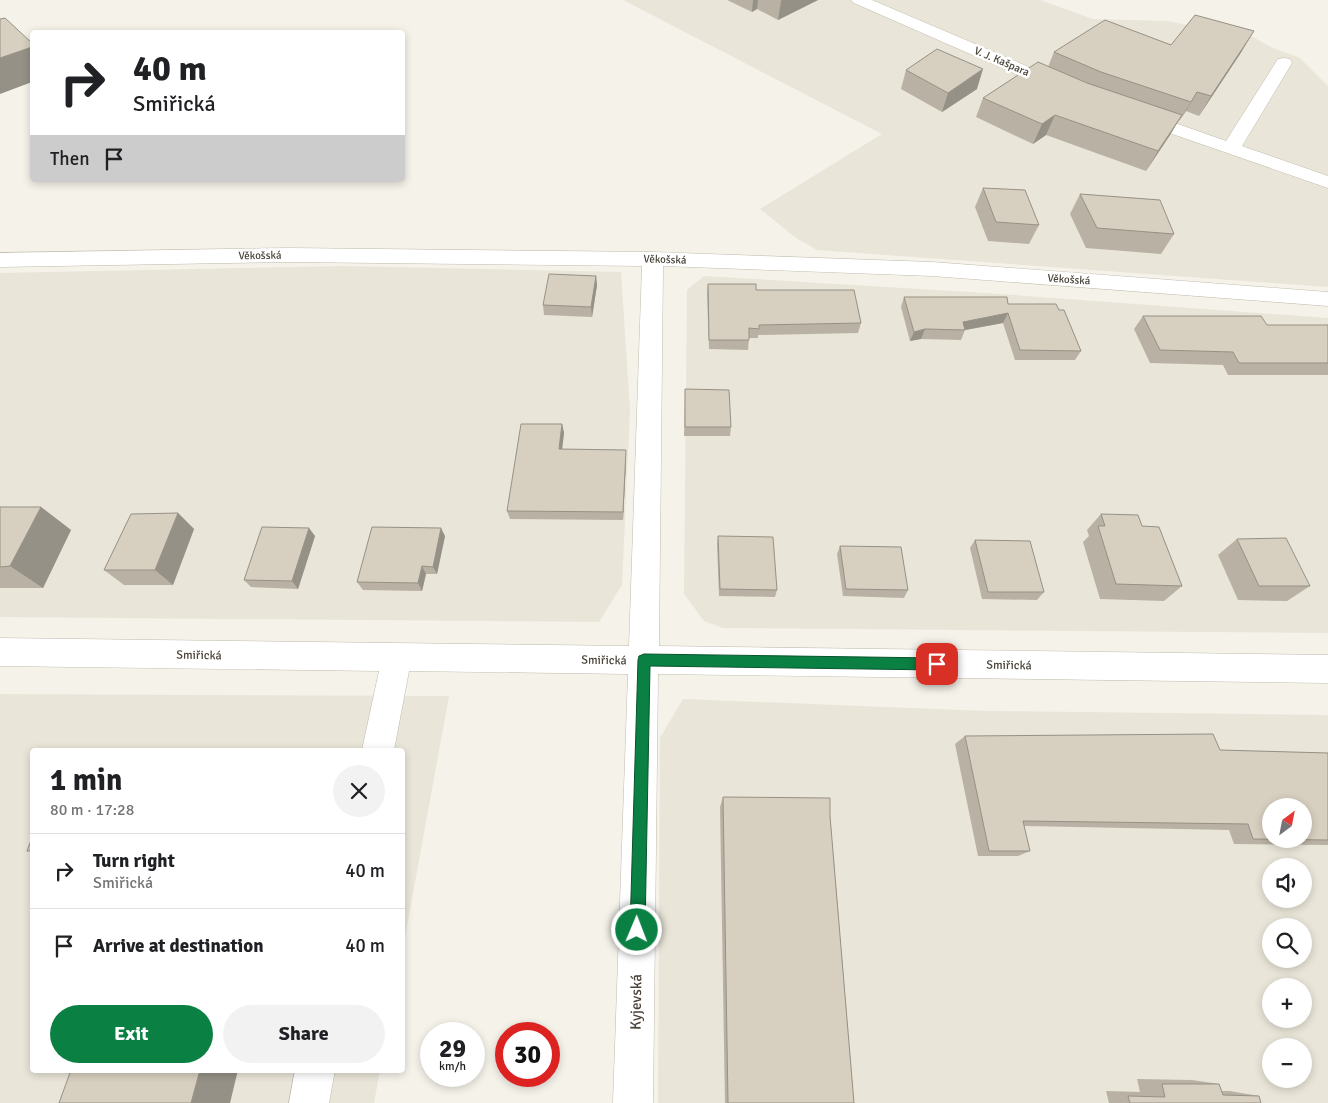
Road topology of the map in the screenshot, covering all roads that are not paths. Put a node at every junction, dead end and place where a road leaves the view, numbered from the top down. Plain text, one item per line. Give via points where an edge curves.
1 (859, 0) edge
2 (1284, 63) dead end
3 (1076, 93) edge
4 (1121, 110) edge
5 (1231, 148) junction
6 (1328, 182) edge
7 (653, 259) junction
8 (0, 260) edge
9 (1328, 299) edge
10 (0, 652) edge
11 (397, 657) junction
12 (644, 660) junction
13 (1328, 669) edge
14 (378, 748) edge
15 (314, 1073) edge
16 (309, 1103) edge
17 (633, 1103) edge

1 - 3 street, V. J. Kašpara
2 - 5 street
4 - 5 street
5 - 6 street
7 - 8 street, Věkošská via 288,255
7 - 9 street, Věkošská via 932,269
7 - 12 street, Kyjevská
10 - 11 street, Smiřická
11 - 12 street, Smiřická
11 - 14 street
12 - 13 street, Smiřická
12 - 17 street, Kyjevská
15 - 16 street

